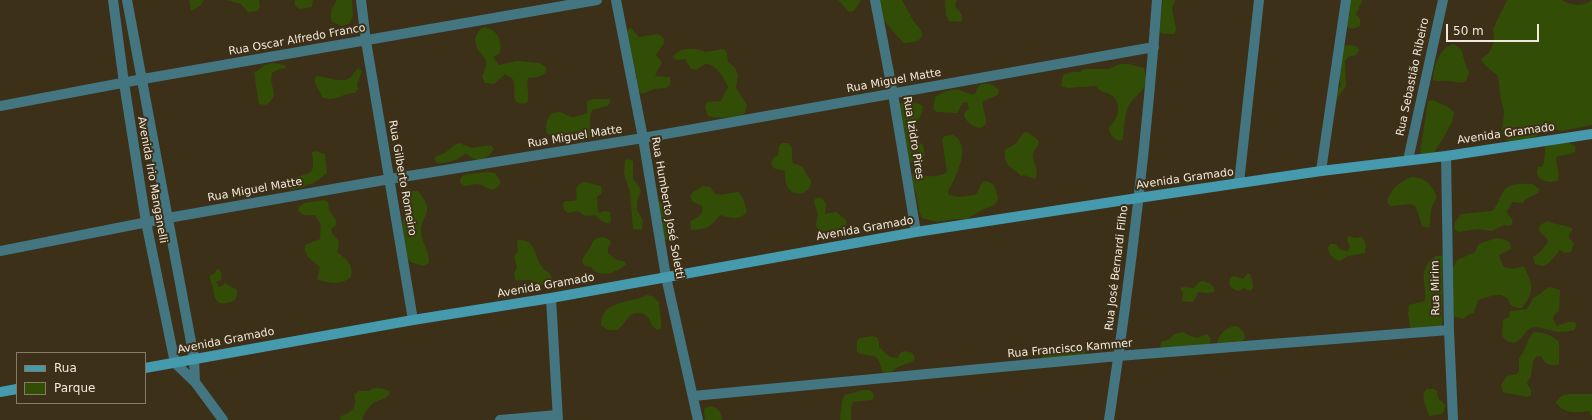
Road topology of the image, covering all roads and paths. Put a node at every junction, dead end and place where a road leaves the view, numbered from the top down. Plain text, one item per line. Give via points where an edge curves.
1 (113, 0) edge
2 (127, 0) edge
3 (361, 0) edge
4 (597, 0) edge
5 (616, 0) edge
6 (875, 0) edge
7 (1157, 0) edge
8 (1260, 0) edge
9 (1346, 0) edge
10 (1443, 0) edge
11 (366, 41) junction
12 (1154, 47) junction
13 (143, 79) junction
14 (124, 83) junction
15 (893, 94) junction
16 (0, 106) edge
17 (1592, 134) edge
18 (643, 138) junction
19 (1446, 156) junction
20 (1408, 160) junction
21 (1321, 171) junction
22 (390, 179) junction
23 (1239, 183) junction
24 (1138, 198) junction
25 (168, 218) junction
26 (146, 222) junction
27 (916, 232) junction
28 (0, 251) edge
29 (666, 277) junction
30 (551, 298) junction
31 (413, 320) junction
32 (1449, 330) junction
33 (1118, 356) junction
34 (194, 358) junction
35 (175, 363) junction
36 (146, 368) edge
37 (195, 382) junction
38 (16, 389) edge
39 (0, 392) edge
40 (693, 396) junction
41 (557, 418) edge
42 (223, 420) edge
43 (500, 420) edge
44 (698, 420) edge
45 (1109, 420) edge
46 (1453, 420) edge

1 - 14 street, Avenida Irio Manganelli
2 - 13 street, Avenida Irio Manganelli
3 - 11 street, Rua Gilberto Romeiro
4 - 11 street, Rua Oscar Alfredo Franco
5 - 18 street, Rua Humberto José Soletti
6 - 15 street, Rua Izidro Pires
7 - 12 street, Rua José Bernardi Filho
8 - 23 street
9 - 21 street
10 - 20 street, Rua Sebastião Ribeiro
11 - 13 street, Rua Oscar Alfredo Franco
11 - 22 street, Rua Gilberto Romeiro
12 - 15 street, Rua Miguel Matte
12 - 24 street, Rua José Bernardi Filho
13 - 14 street, Rua Oscar Alfredo Franco
13 - 25 street, Avenida Irio Manganelli
14 - 16 street, Rua Oscar Alfredo Franco
14 - 26 street, Avenida Irio Manganelli
15 - 18 street, Rua Miguel Matte
15 - 27 street, Rua Izidro Pires
17 - 19 street, Avenida Gramado
18 - 22 street, Rua Miguel Matte
18 - 29 street, Rua Humberto José Soletti
19 - 20 street, Avenida Gramado
19 - 32 street, Rua Mirim
20 - 21 street, Avenida Gramado
21 - 23 street, Avenida Gramado
22 - 25 street, Rua Miguel Matte
22 - 31 street, Rua Gilberto Romeiro
23 - 24 street, Avenida Gramado
24 - 27 street, Avenida Gramado
24 - 33 street, Rua José Bernardi Filho
25 - 26 street, Rua Miguel Matte
25 - 34 street, Avenida Irio Manganelli
26 - 28 street, Rua Miguel Matte
26 - 35 street, Avenida Irio Manganelli
27 - 29 street, Avenida Gramado
29 - 30 street, Avenida Gramado
29 - 40 street, Rua Humberto José Soletti
30 - 31 street, Avenida Gramado
30 - 41 street
31 - 34 street, Avenida Gramado
32 - 33 street, Rua Francisco Kammer
32 - 46 street, Rua Mirim
33 - 40 street, Rua Francisco Kammer
33 - 45 street, Rua José Bernardi Filho
34 - 35 street, Avenida Gramado
34 - 37 street, Avenida Irio Manganelli
35 - 36 street, Avenida Gramado
35 - 37 street
37 - 42 street
38 - 39 street
40 - 44 street, Rua Humberto José Soletti
41 - 43 street

